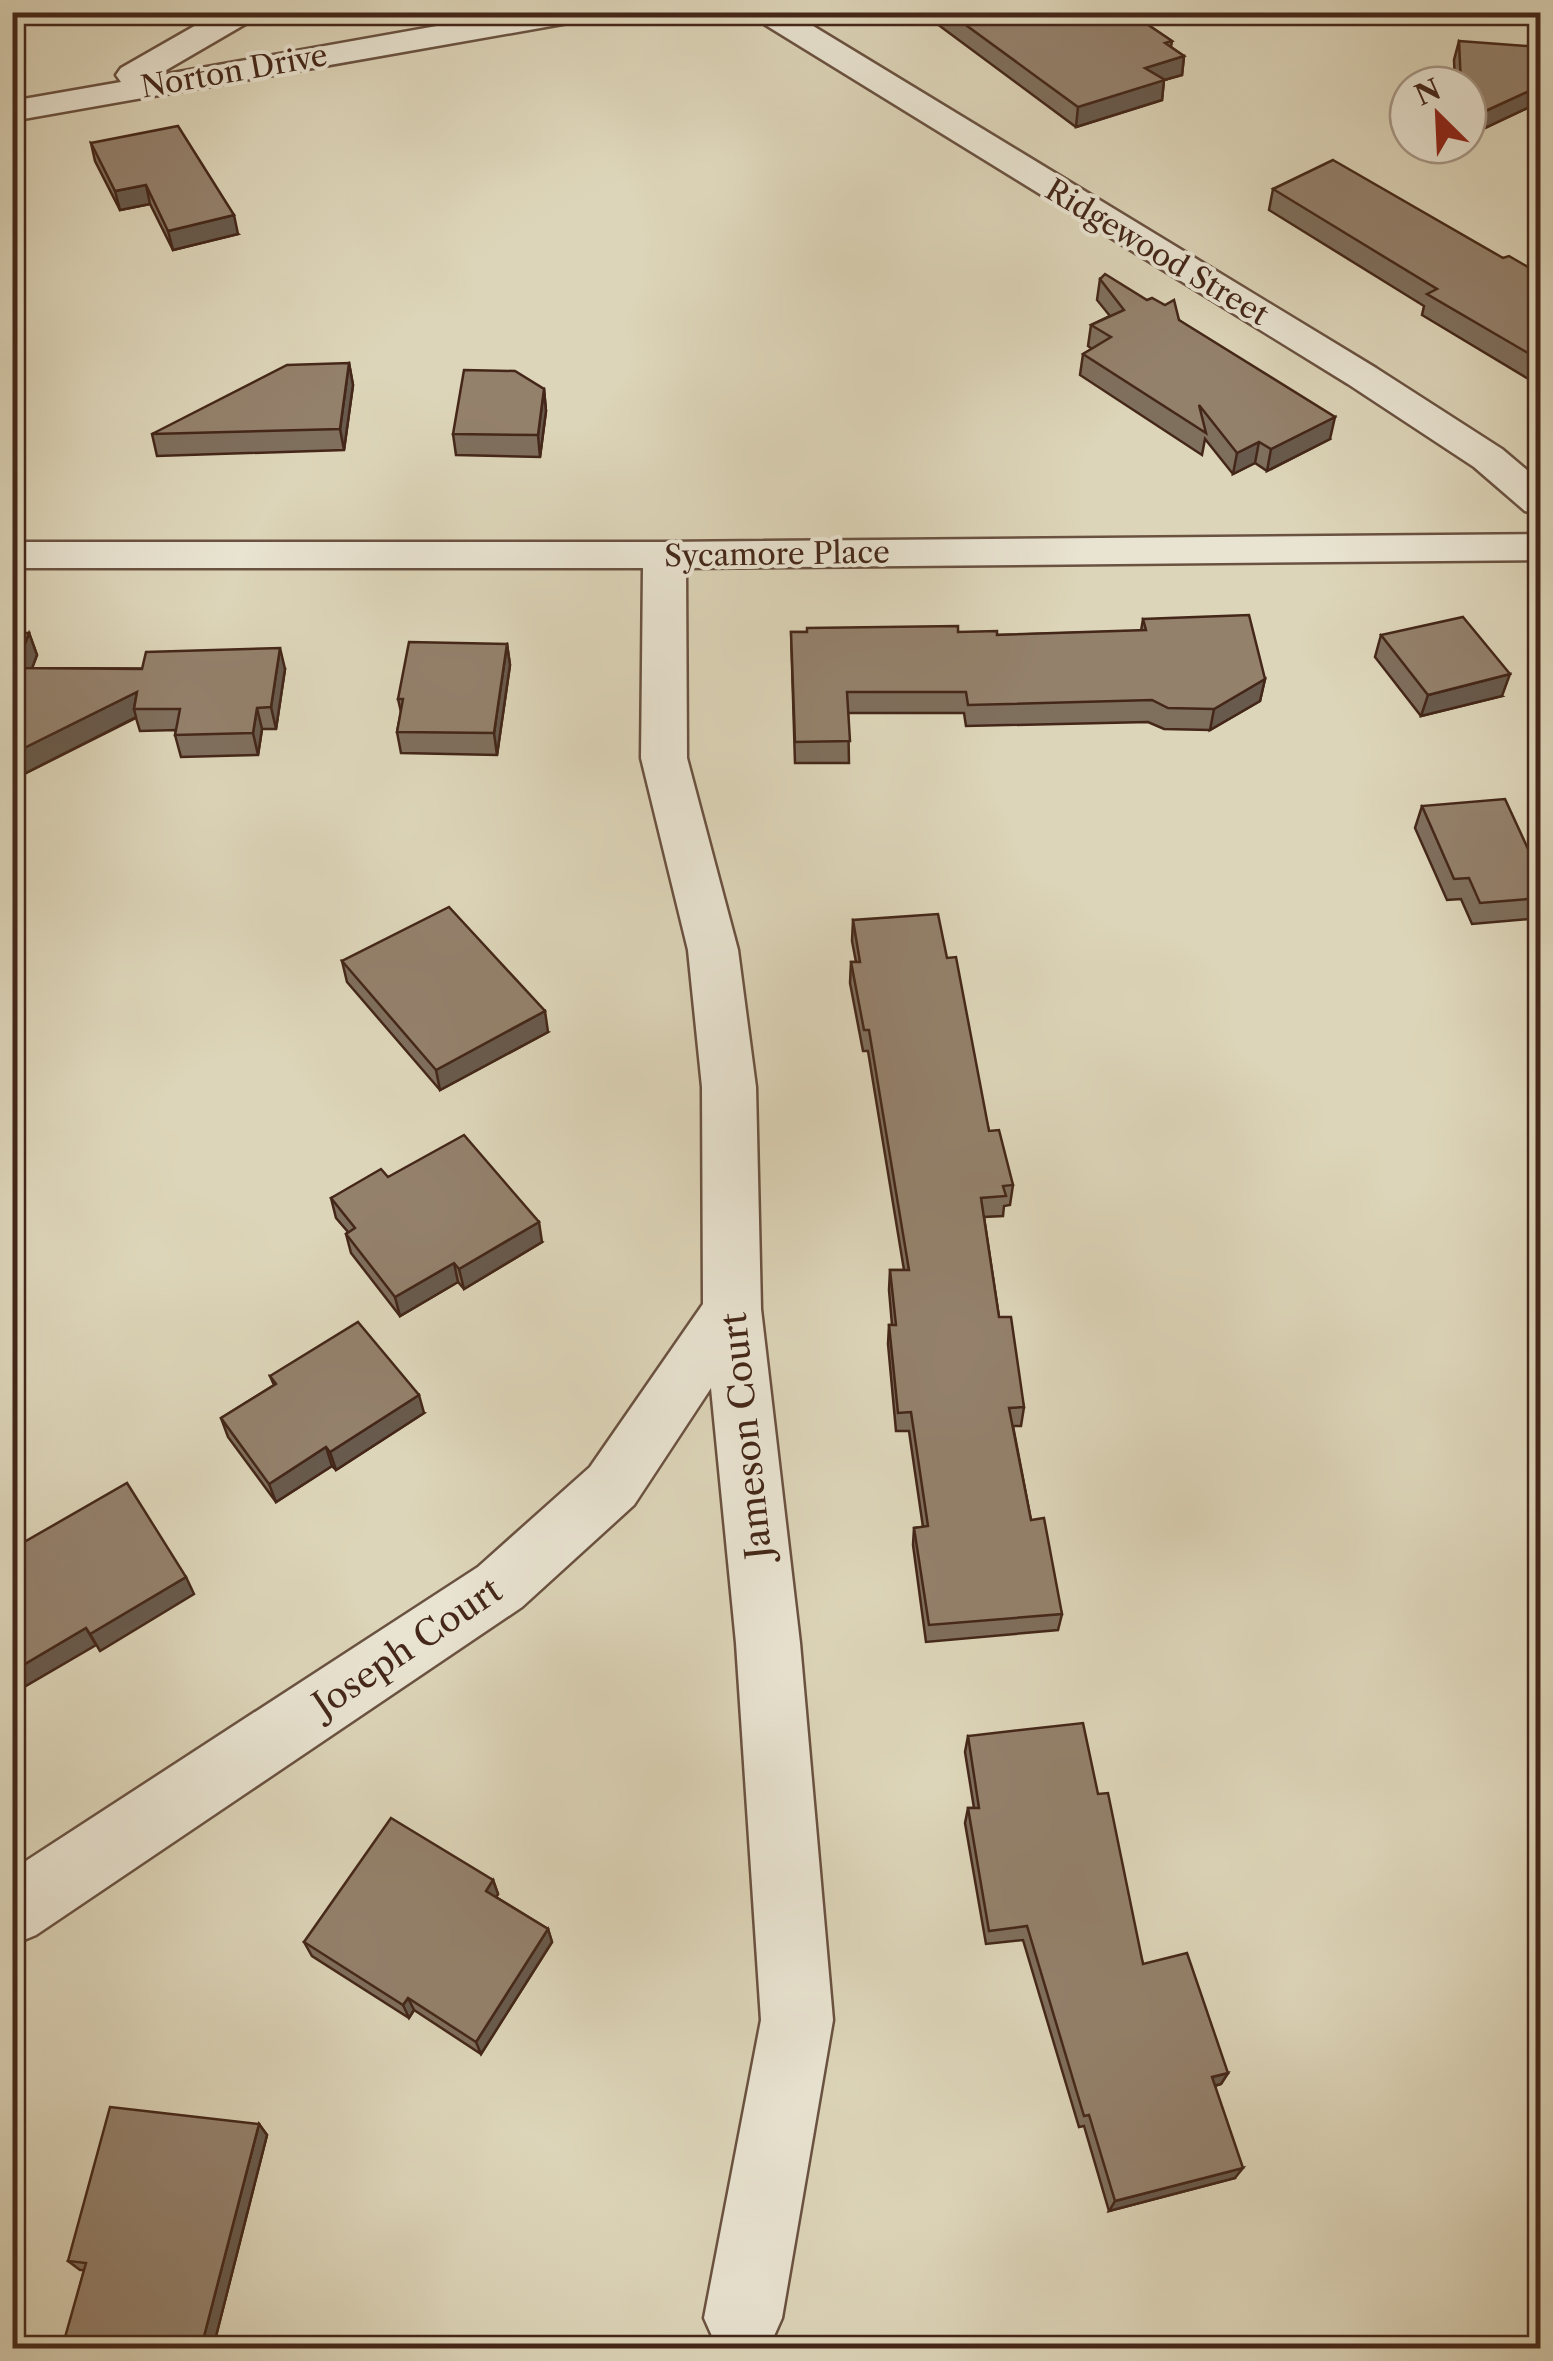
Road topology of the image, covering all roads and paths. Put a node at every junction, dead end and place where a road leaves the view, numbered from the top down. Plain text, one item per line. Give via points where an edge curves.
1 (244, 12) edge
2 (574, 12) edge
3 (767, 12) edge
4 (95, 96) junction
5 (12, 111) edge
6 (1540, 502) edge
7 (1540, 546) edge
8 (12, 555) edge
9 (665, 556) junction
10 (732, 1309) junction
11 (12, 1911) edge
12 (743, 2318) dead end

1 - 4 street
2 - 4 street, Norton Drive
3 - 6 street, Ridgewood Street via 1362,376 1488,458
4 - 5 street, Norton Drive
7 - 9 street, Sycamore Place
8 - 9 street, Sycamore Place
9 - 10 street, Jameson Court via 664,758 713,950 728,1087
10 - 11 street, Joseph Court via 612,1486 500,1587
10 - 12 street, Jameson Court via 768,1643 796,2020

